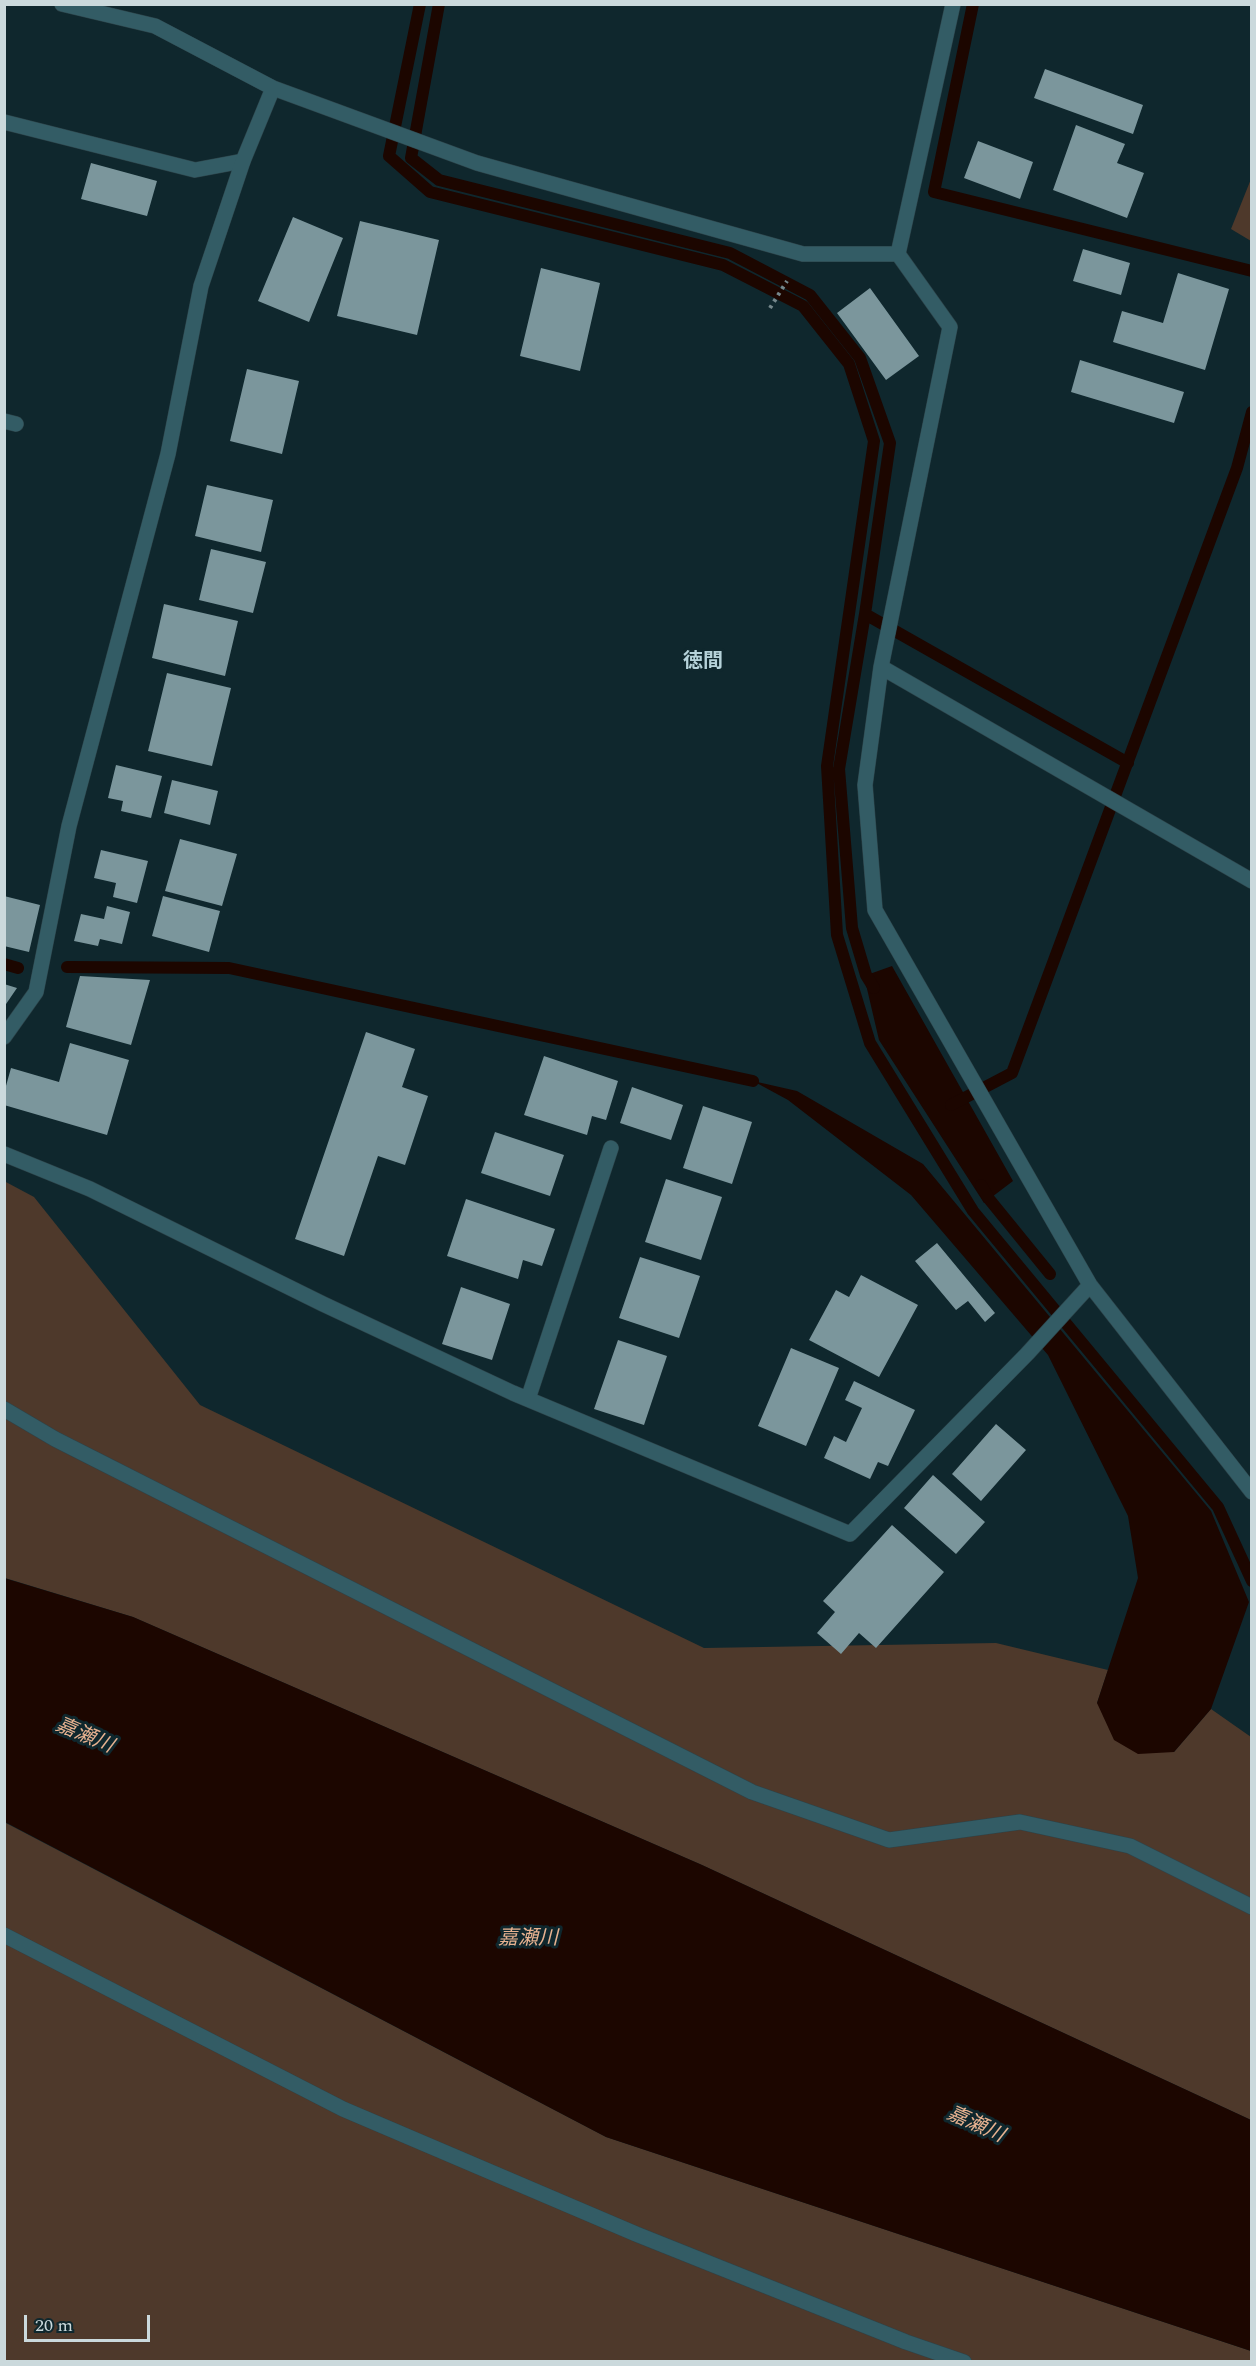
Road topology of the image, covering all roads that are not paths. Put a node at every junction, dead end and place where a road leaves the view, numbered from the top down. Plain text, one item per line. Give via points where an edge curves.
1 (62, 4) edge
2 (953, 4) edge
3 (273, 88) junction
4 (4, 122) edge
5 (243, 161) junction
6 (898, 254) junction
7 (880, 667) junction
8 (1251, 881) edge
9 (4, 1037) edge
10 (611, 1148) dead end
11 (4, 1154) edge
12 (1090, 1285) junction
13 (528, 1399) junction
14 (4, 1409) edge
15 (1251, 1492) edge
16 (1251, 1907) edge
17 (4, 1935) edge
18 (964, 2361) edge

1 - 3 street via 155,26
2 - 6 street
3 - 5 street
3 - 6 street via 477,163 803,254
4 - 5 street via 195,170
5 - 9 street via 201,286 168,454 69,826 36,992
6 - 7 street via 950,327
7 - 8 street
7 - 12 street via 865,785 875,910
10 - 13 street
11 - 13 street via 90,1189
12 - 13 street via 1028,1354 849,1534
12 - 15 street
14 - 16 street via 66,1445 752,1792 889,1840 1020,1822 1130,1846
17 - 18 street via 343,2109 636,2234 906,2342

